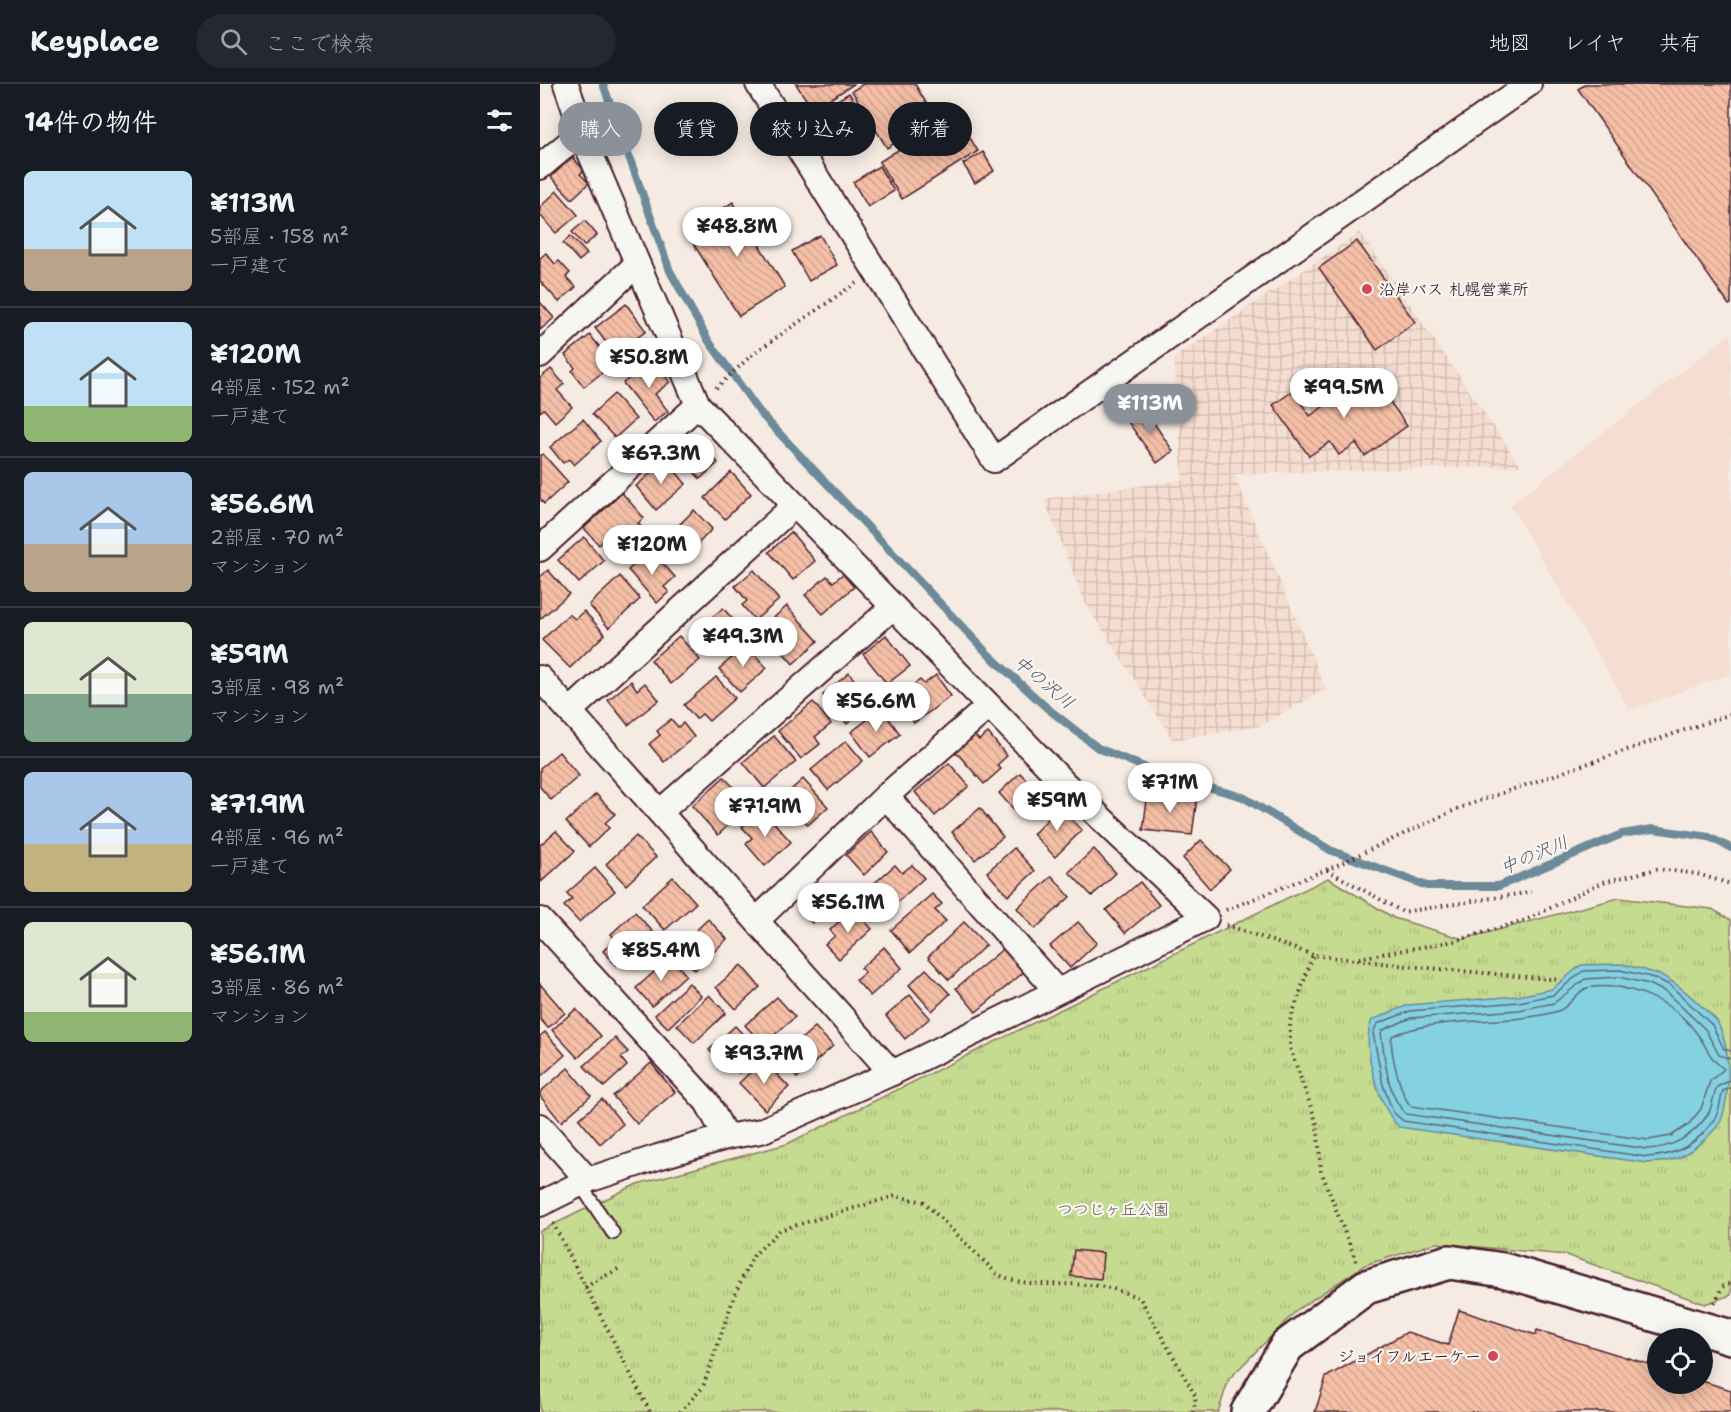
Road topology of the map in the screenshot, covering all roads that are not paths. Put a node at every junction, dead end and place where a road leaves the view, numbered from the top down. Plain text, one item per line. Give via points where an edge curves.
1 (566, 84) edge
2 (758, 84) edge
3 (1529, 84) edge
4 (572, 102) edge
5 (558, 152) edge
6 (592, 156) edge
7 (540, 167) edge
8 (637, 264) junction
9 (540, 355) edge
10 (698, 405) junction
11 (795, 505) junction
12 (540, 549) edge
13 (893, 607) junction
14 (540, 678) edge
15 (989, 706) junction
16 (570, 711) junction
17 (886, 796) junction
18 (660, 811) junction
19 (540, 920) edge
20 (757, 920) junction
21 (1056, 990) junction
22 (892, 1073) junction
23 (540, 1126) edge
24 (726, 1137) junction
25 (584, 1182) junction
26 (541, 1204) edge
27 (614, 1233) dead end
28 (1731, 1337) edge
29 (1248, 1412) edge

1 - 4 street
2 - 3 street via 994,460
5 - 7 street
6 - 8 street
8 - 9 street
8 - 10 street
10 - 11 street
10 - 12 street
11 - 13 street
11 - 16 street
13 - 15 street
13 - 18 street
14 - 16 street
15 - 17 street
15 - 21 street via 1206,918
16 - 18 street
17 - 20 street
17 - 21 street
18 - 20 street
19 - 24 street via 707,1102
20 - 22 street
21 - 22 street
22 - 24 street via 761,1131
23 - 25 street
24 - 25 street
25 - 26 street
25 - 27 lane
28 - 29 street via 1503,1270 1449,1262 1366,1287 1287,1346

